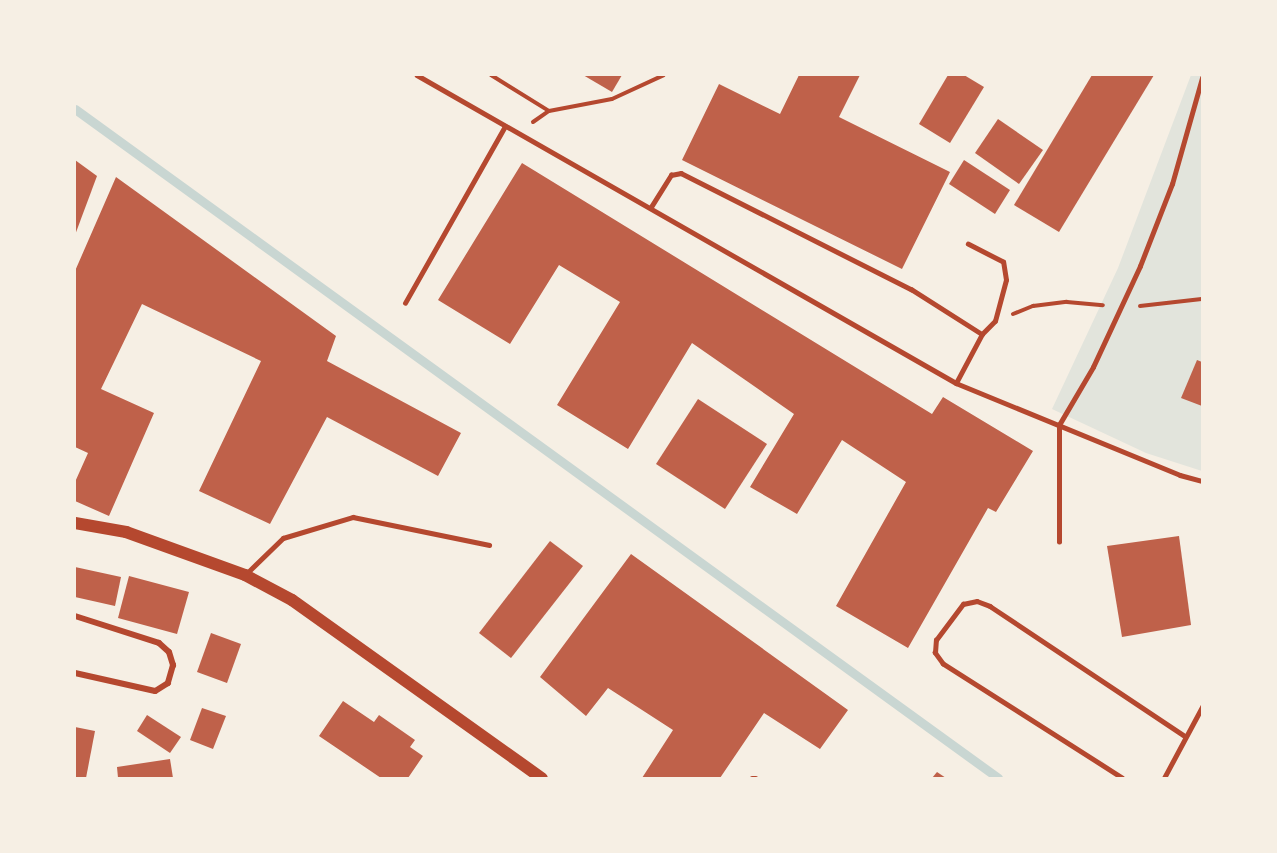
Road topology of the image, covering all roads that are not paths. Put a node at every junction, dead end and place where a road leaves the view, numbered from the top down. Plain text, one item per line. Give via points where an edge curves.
1 (417, 75) edge
2 (1202, 78) edge
3 (505, 126) junction
4 (651, 207) junction
5 (968, 244) dead end
6 (405, 303) dead end
7 (982, 333) junction
8 (956, 382) junction
9 (1059, 425) junction
10 (1202, 481) edge
11 (75, 523) edge
12 (1059, 542) dead end
13 (489, 545) dead end
14 (245, 575) junction
15 (75, 616) edge
16 (75, 673) edge
17 (1202, 707) edge
18 (1185, 736) junction
19 (542, 778) edge
20 (1122, 778) edge
21 (1164, 778) edge

1 - 3 lane
2 - 9 lane via 1172,184 1123,307
3 - 4 lane
3 - 6 lane
4 - 7 lane via 671,175 681,173 911,289
4 - 8 lane
5 - 7 lane via 1003,262 1006,280 995,321
7 - 8 lane
8 - 9 lane
9 - 10 lane
9 - 12 lane
11 - 14 main road via 126,532
13 - 14 lane via 353,517 283,538
14 - 19 main road via 292,600
15 - 16 street via 159,643 169,652 173,665 168,683 155,691
17 - 18 lane
18 - 20 lane via 990,606 977,601 963,604 936,640 935,653 943,664
18 - 21 lane

